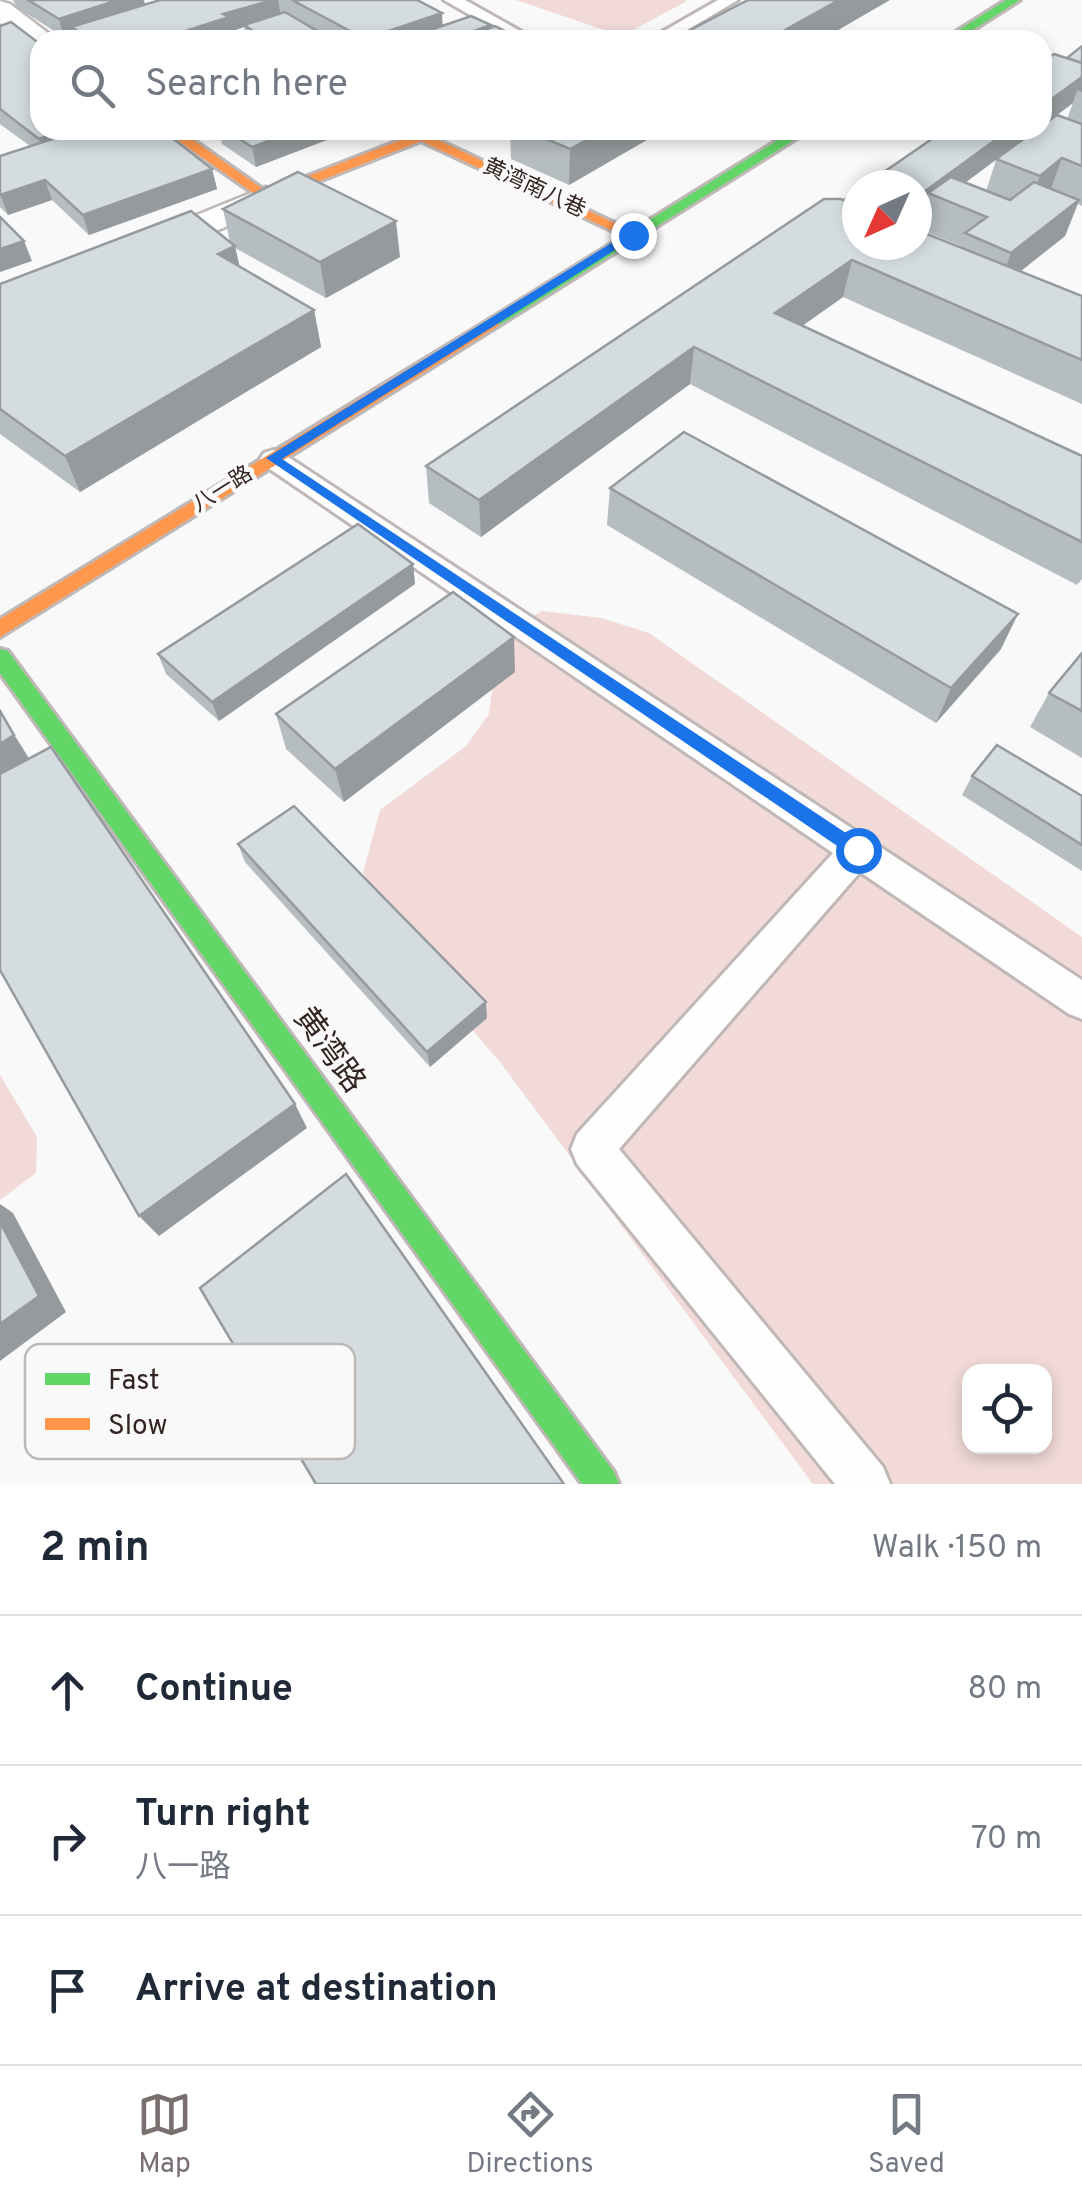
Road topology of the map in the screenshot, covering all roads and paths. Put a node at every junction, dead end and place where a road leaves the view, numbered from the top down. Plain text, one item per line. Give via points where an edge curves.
1 (452, 0) edge
2 (730, 0) edge
3 (1014, 0) edge
4 (0, 10) edge
5 (508, 30) edge
6 (674, 30) edge
7 (965, 30) edge
8 (30, 31) edge
9 (184, 140) edge
10 (410, 140) edge
11 (429, 140) edge
12 (787, 140) edge
13 (266, 198) junction
14 (633, 235) junction
15 (0, 309) edge
16 (273, 458) junction
17 (0, 629) edge
18 (0, 656) edge
19 (76, 761) junction
20 (46, 780) edge
21 (858, 850) junction
22 (1082, 1001) edge
23 (602, 1484) edge
24 (866, 1484) edge

1 - 5 lane
2 - 6 lane
3 - 7 street
4 - 8 street
9 - 13 street
10 - 13 street, 黄湾南八巷
11 - 14 street, 黄湾南八巷
12 - 14 street, 八一路
13 - 15 street
14 - 16 street, 八一路
16 - 17 street, 八一路
16 - 21 lane
18 - 19 street, 黄湾路
19 - 20 lane
19 - 23 street, 黄湾路
21 - 22 lane
21 - 24 lane via 592,1149

